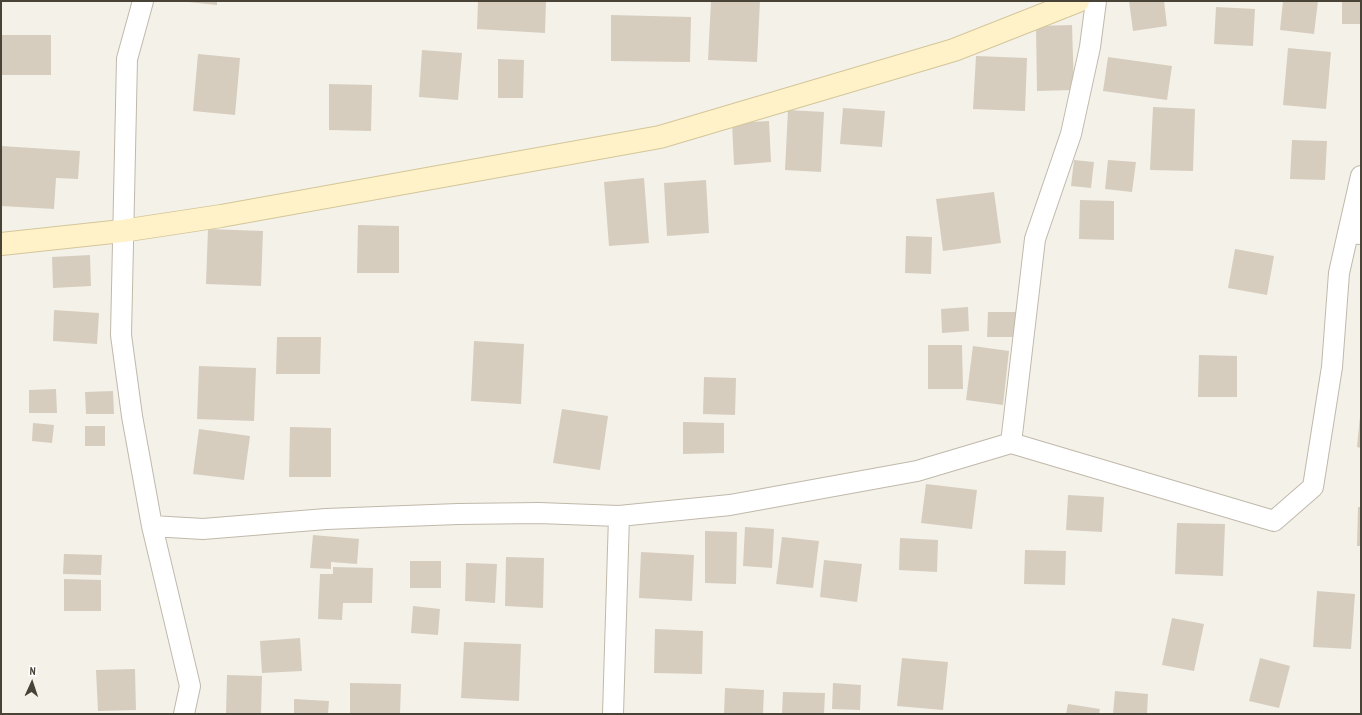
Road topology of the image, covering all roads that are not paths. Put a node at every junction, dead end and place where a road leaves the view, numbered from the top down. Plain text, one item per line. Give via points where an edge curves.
1 (144, 1) edge
2 (1078, 1) edge
3 (1096, 1) edge
4 (1361, 176) edge
5 (122, 230) junction
6 (1355, 233) edge
7 (1, 244) edge
8 (1011, 443) junction
9 (619, 516) junction
10 (152, 526) junction
11 (184, 714) edge
12 (613, 714) edge

1 - 5 street via 127,59
2 - 5 main road via 954,50 660,137 221,216
3 - 8 street via 1090,47 1071,134 1035,239
4 - 6 street
5 - 7 main road
5 - 10 street via 121,335 132,416
6 - 8 street via 1339,273 1332,367 1313,487 1274,522
8 - 9 street via 917,471 730,505
9 - 10 street via 539,513 458,514 326,519 203,529
9 - 12 street
10 - 11 street via 190,686

